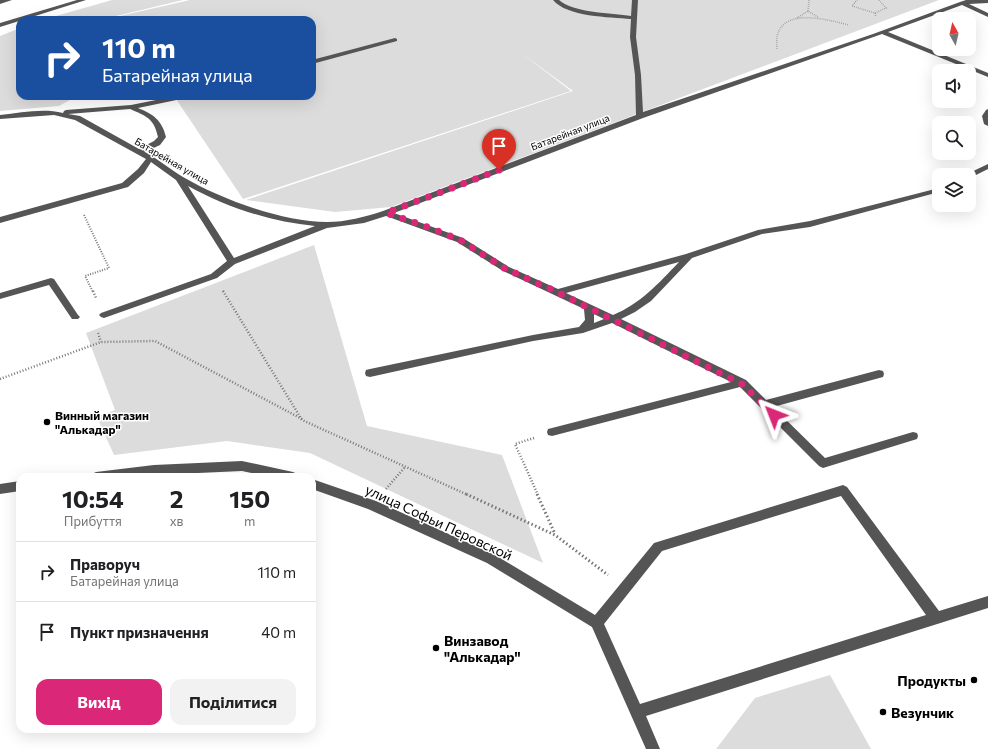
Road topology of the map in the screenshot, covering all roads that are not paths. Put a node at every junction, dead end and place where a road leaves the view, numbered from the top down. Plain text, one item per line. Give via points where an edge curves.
1 (9, 0) edge
2 (83, 0) edge
3 (556, 0) edge
4 (635, 0) edge
5 (971, 0) edge
6 (988, 1) edge
7 (0, 2) edge
8 (962, 3) junction
9 (988, 14) edge
10 (30, 16) edge
11 (634, 18) junction
12 (16, 20) edge
13 (0, 25) edge
14 (879, 34) junction
15 (395, 40) dead end
16 (316, 61) edge
17 (988, 75) edge
18 (168, 100) edge
19 (131, 108) junction
20 (988, 111) edge
21 (54, 113) junction
22 (640, 116) junction
23 (0, 117) edge
24 (988, 124) edge
25 (139, 152) junction
26 (150, 158) junction
27 (988, 166) edge
28 (976, 172) edge
29 (179, 178) junction
30 (932, 192) edge
31 (386, 213) junction
32 (0, 220) edge
33 (298, 222) junction
34 (327, 225) junction
35 (293, 239) junction
36 (689, 256) junction
37 (232, 262) junction
38 (557, 292) junction
39 (0, 296) edge
40 (588, 308) junction
41 (104, 315) dead end
42 (75, 317) dead end
43 (612, 319) junction
44 (582, 330) junction
45 (370, 373) dead end
46 (879, 374) dead end
47 (742, 384) junction
48 (764, 405) junction
49 (552, 432) road end
50 (913, 436) dead end
51 (129, 473) edge
52 (274, 473) edge
53 (316, 485) edge
54 (16, 487) edge
55 (0, 489) edge
56 (988, 602) edge
57 (936, 618) junction
58 (597, 623) junction
59 (637, 712) junction
60 (653, 749) edge

1 - 7 street
2 - 10 street
3 - 11 street via 561,6 573,10
4 - 11 street
5 - 8 street, Батарейная улица
6 - 8 street
8 - 9 street
8 - 14 street, Батарейная улица
11 - 22 street via 633,37
12 - 13 street
14 - 17 street
14 - 22 street, Батарейная улица
15 - 16 street
18 - 19 street
19 - 21 street
19 - 25 street via 154,119 161,126 162,137 157,143
20 - 24 street
21 - 23 street, Батарейная улица
21 - 25 street, Батарейная улица via 77,118
22 - 31 street, Батарейная улица
25 - 26 street, Батарейная улица
26 - 29 street, Батарейная улица
26 - 32 street via 141,171 125,185
27 - 28 street
29 - 33 street, Батарейная улица via 203,191 257,212
29 - 37 street
30 - 36 street via 810,224 761,232
31 - 34 street, Батарейная улица via 364,220
31 - 38 street via 460,240 506,269
33 - 34 street, Батарейная улица
33 - 35 street
34 - 35 street
35 - 37 street
36 - 38 street
36 - 43 street via 644,301
37 - 41 street via 214,276
38 - 40 street
39 - 42 street via 51,281
40 - 43 street
40 - 44 street via 590,320
43 - 44 street
43 - 47 street
44 - 45 street
46 - 48 street
47 - 48 street
47 - 49 street
48 - 50 street via 823,463
51 - 52 street via 242,466
53 - 58 street, улица Софьи Перовской via 372,505 491,559
54 - 55 street
56 - 57 street
57 - 58 street via 843,490 658,547
57 - 59 street
58 - 59 street
59 - 60 street

